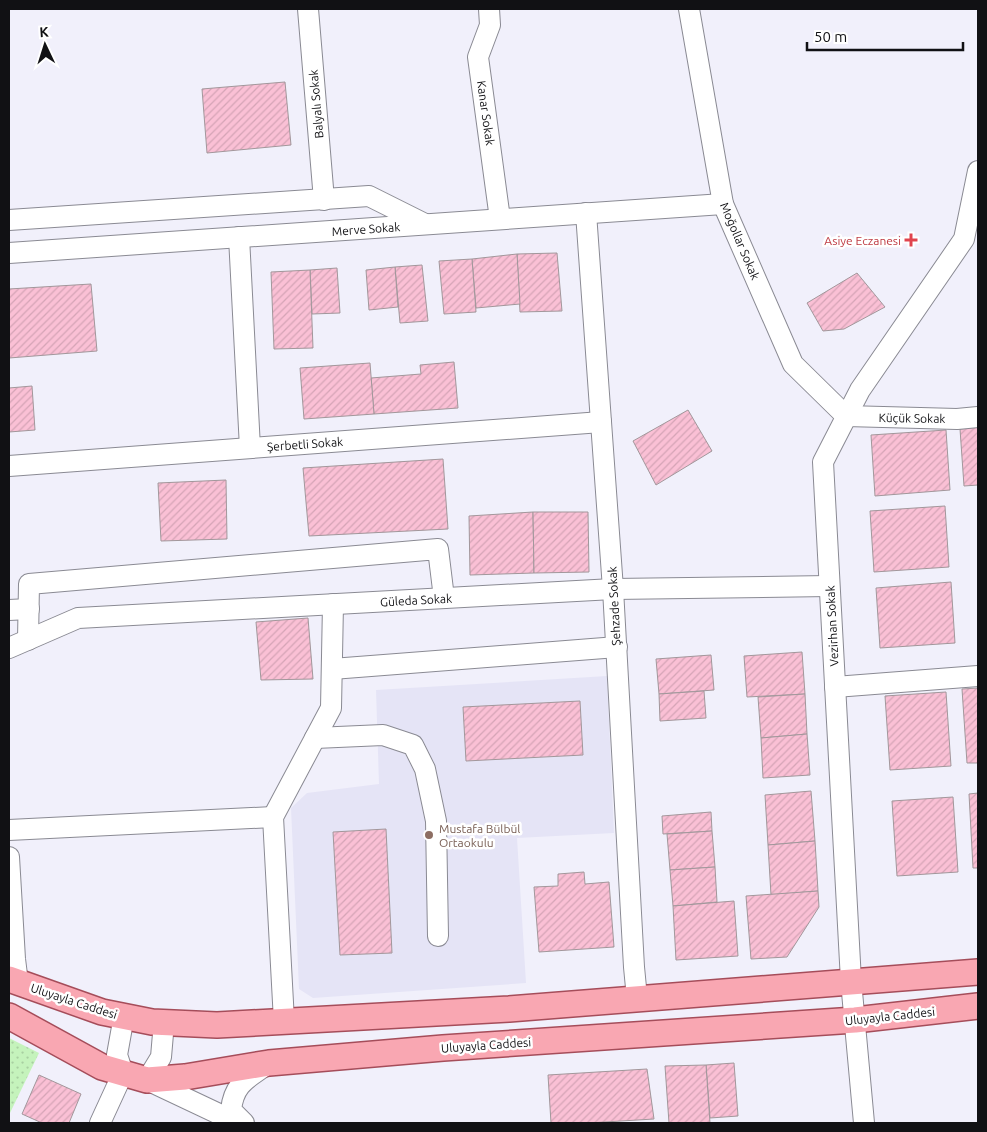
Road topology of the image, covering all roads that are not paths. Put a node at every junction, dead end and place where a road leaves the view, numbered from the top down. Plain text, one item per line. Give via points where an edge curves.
1 (308, 9) edge
2 (490, 9) edge
3 (688, 9) edge
4 (978, 172) edge
5 (324, 200) junction
6 (723, 204) junction
7 (586, 213) junction
8 (500, 219) junction
9 (9, 220) edge
10 (427, 224) junction
11 (239, 237) junction
12 (971, 239) edge
13 (9, 253) edge
14 (846, 416) junction
15 (978, 417) edge
16 (601, 422) junction
17 (250, 448) junction
18 (9, 466) edge
19 (829, 586) junction
20 (613, 589) junction
21 (444, 598) junction
22 (333, 604) junction
23 (29, 609) junction
24 (9, 610) edge
25 (28, 640) junction
26 (616, 647) junction
27 (9, 648) edge
28 (332, 669) junction
29 (978, 676) edge
30 (835, 687) junction
31 (315, 738) junction
32 (273, 816) junction
33 (9, 830) edge
34 (9, 857) edge
35 (438, 936) dead end
36 (978, 972) edge
37 (13, 981) edge
38 (851, 981) junction
39 (638, 998) junction
40 (978, 1006) edge
41 (9, 1016) edge
42 (124, 1016) junction
43 (855, 1020) junction
44 (284, 1021) junction
45 (164, 1022) junction
46 (269, 1063) junction
47 (123, 1073) junction
48 (147, 1080) junction
49 (100, 1123) edge
50 (238, 1123) edge
51 (244, 1123) edge
52 (864, 1123) edge

1 - 5 street, Balyalı Sokak
2 - 8 street, Kanar Sokak via 490,24 478,57
3 - 6 street, Moğollar Sokak
4 - 12 street, Vezirhan Sokak
5 - 9 street
5 - 10 street via 369,196
6 - 7 street, Merve Sokak
6 - 14 street, Moğollar Sokak via 793,364
7 - 8 street, Merve Sokak
7 - 16 street, Şehzade Sokak
8 - 10 street, Merve Sokak
10 - 11 street, Merve Sokak
11 - 13 street, Merve Sokak
11 - 17 street
12 - 14 street, Vezirhan Sokak via 860,390
14 - 15 street, Küçük Sokak
14 - 19 street, Vezirhan Sokak via 823,462
16 - 17 street, Şerbetli Sokak
16 - 20 street, Şehzade Sokak
17 - 18 street, Şerbetli Sokak
19 - 20 street, Güleda Sokak
19 - 30 street, Vezirhan Sokak
20 - 21 street, Güleda Sokak
20 - 26 street, Şehzade Sokak
21 - 22 street, Güleda Sokak
21 - 23 street via 438,549 29,584
22 - 25 street, Güleda Sokak via 78,618
22 - 28 street
23 - 24 street
23 - 25 street
25 - 27 street, Güleda Sokak
26 - 28 street
26 - 39 street, Şehzade Sokak
28 - 31 street via 331,708
29 - 30 street
30 - 38 street, Vezirhan Sokak
31 - 32 street
31 - 35 street via 383,734 413,745 425,769 436,821
32 - 33 street
32 - 44 street
34 - 37 street
36 - 38 main road, Uluyayla Caddesi
37 - 42 main road, Uluyayla Caddesi via 102,1012
38 - 39 main road, Uluyayla Caddesi
38 - 43 street, Vezirhan Sokak
39 - 44 main road, Uluyayla Caddesi
40 - 43 main road, Uluyayla Caddesi
41 - 47 main road, Uluyayla Caddesi via 102,1067
42 - 45 main road, Uluyayla Caddesi
42 - 47 street via 117,1055
43 - 46 main road, Uluyayla Caddesi
43 - 52 street, Vezirhan Sokak
44 - 45 main road, Uluyayla Caddesi
45 - 48 street via 161,1057
46 - 48 main road, Uluyayla Caddesi via 185,1078
46 - 51 street via 239,1085 233,1096 231,1110
47 - 48 main road, Uluyayla Caddesi
47 - 49 street
48 - 50 street

